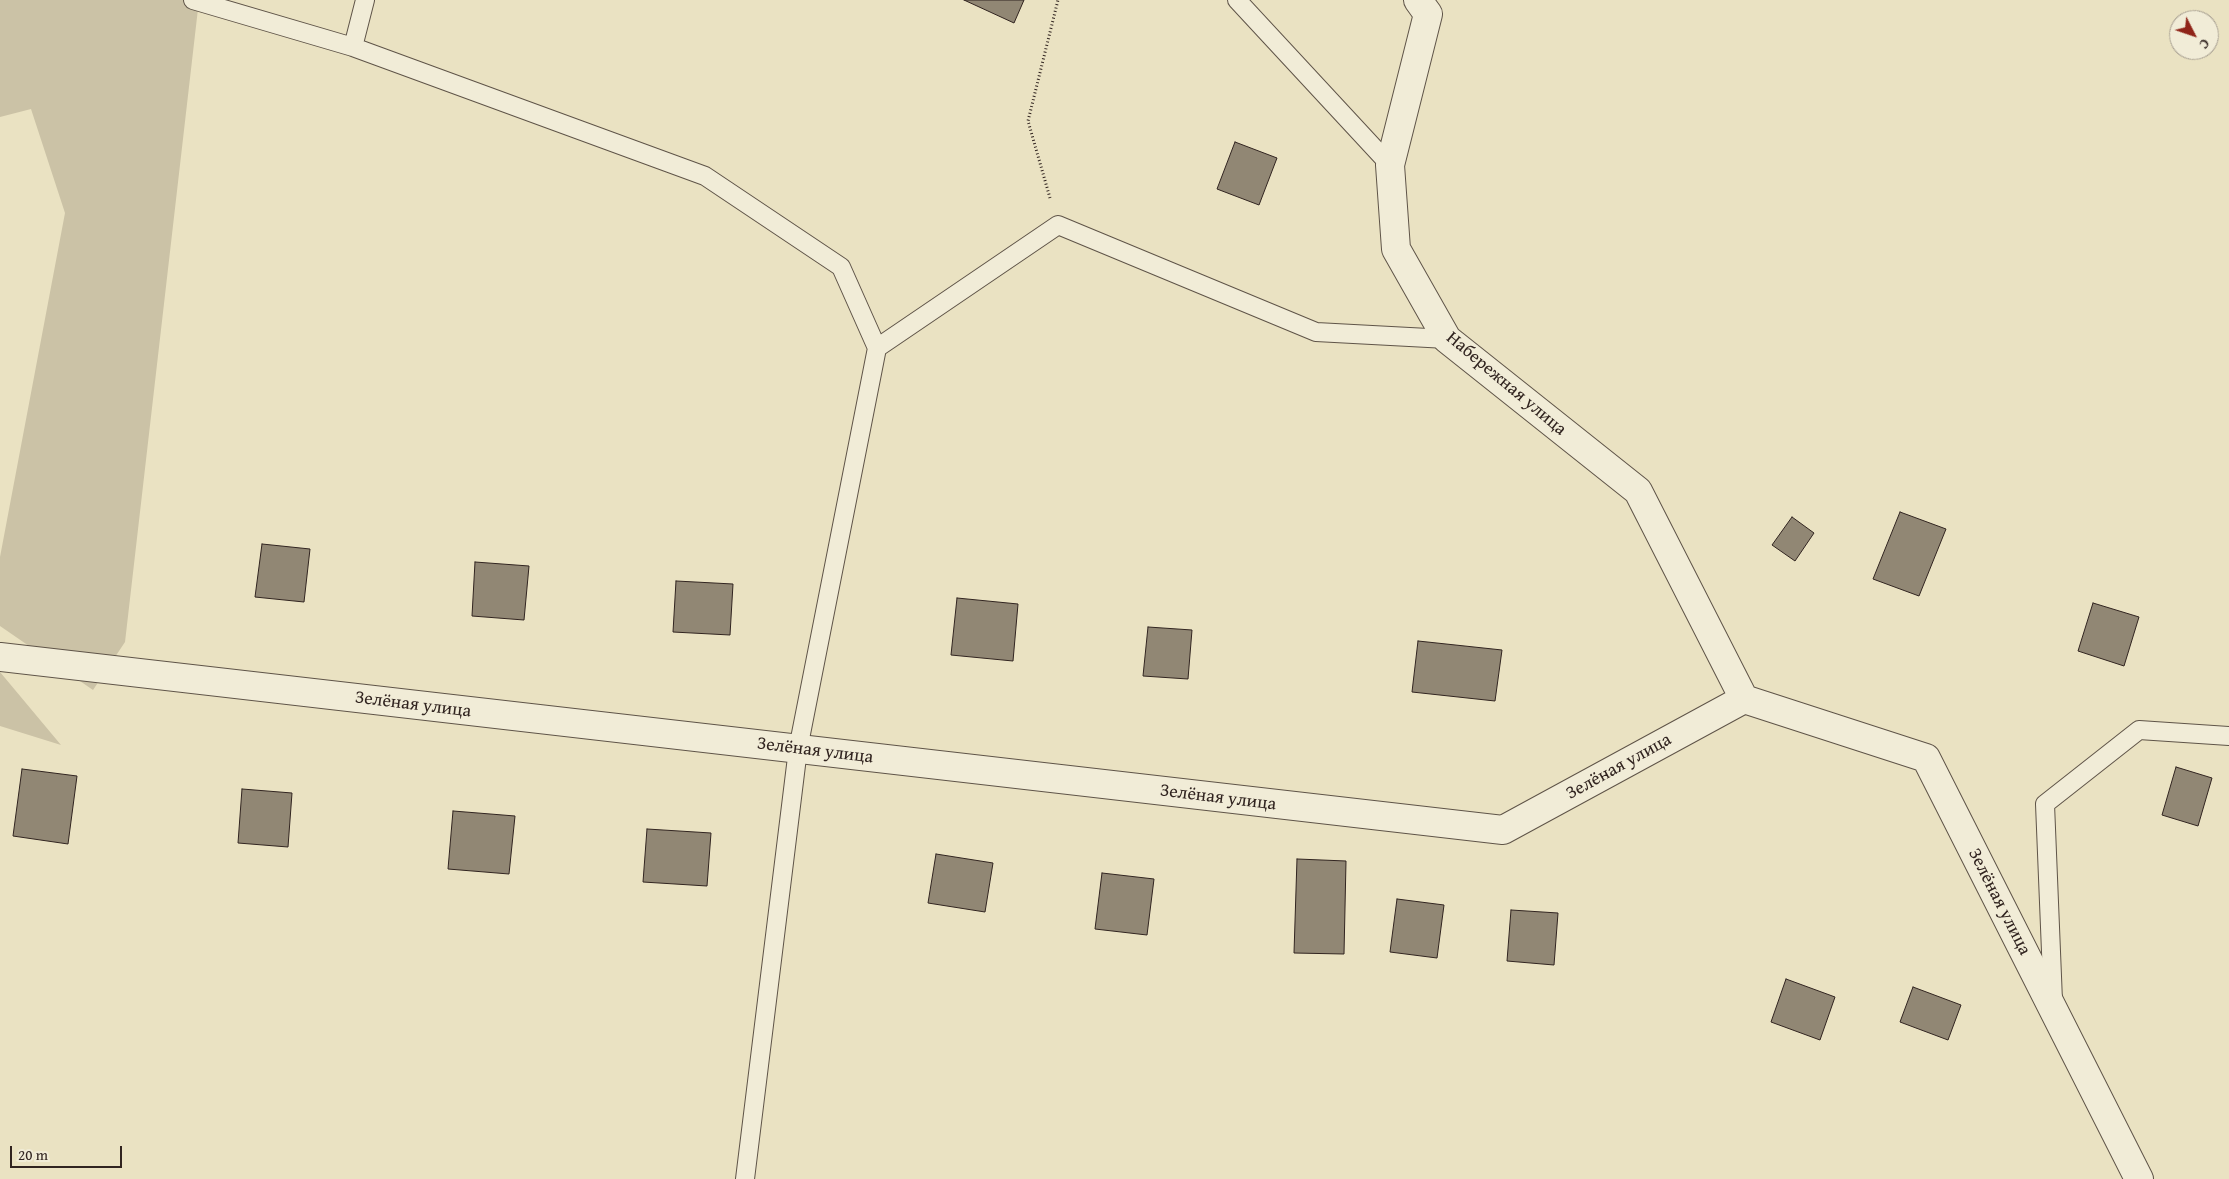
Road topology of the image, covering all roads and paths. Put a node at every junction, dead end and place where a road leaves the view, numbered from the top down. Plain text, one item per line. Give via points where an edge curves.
1 (193, 0) edge
2 (365, 0) edge
3 (1058, 0) edge
4 (1237, 0) edge
5 (1418, 0) edge
6 (353, 47) junction
7 (1390, 165) junction
8 (1058, 225) junction
9 (1447, 339) junction
10 (877, 348) junction
11 (0, 658) edge
12 (1744, 699) junction
13 (2229, 736) edge
14 (798, 749) junction
15 (2054, 1010) junction
16 (745, 1179) edge
17 (2139, 1179) edge

1 - 6 lane
2 - 6 lane
3 - 8 path via 1028,121
4 - 7 lane
5 - 7 street, Набережная улица via 1428,14
6 - 10 lane via 705,176 841,267
7 - 9 street, Набережная улица via 1396,250
8 - 9 lane via 1316,332
8 - 10 lane
9 - 12 street, Набережная улица via 1638,491
10 - 14 lane
11 - 14 street, Зелёная улица
12 - 14 street, Зелёная улица via 1504,830
12 - 15 street, Зелёная улица via 1926,758
13 - 15 lane via 2140,730 2045,804
14 - 16 lane
15 - 17 street, Зелёная улица

